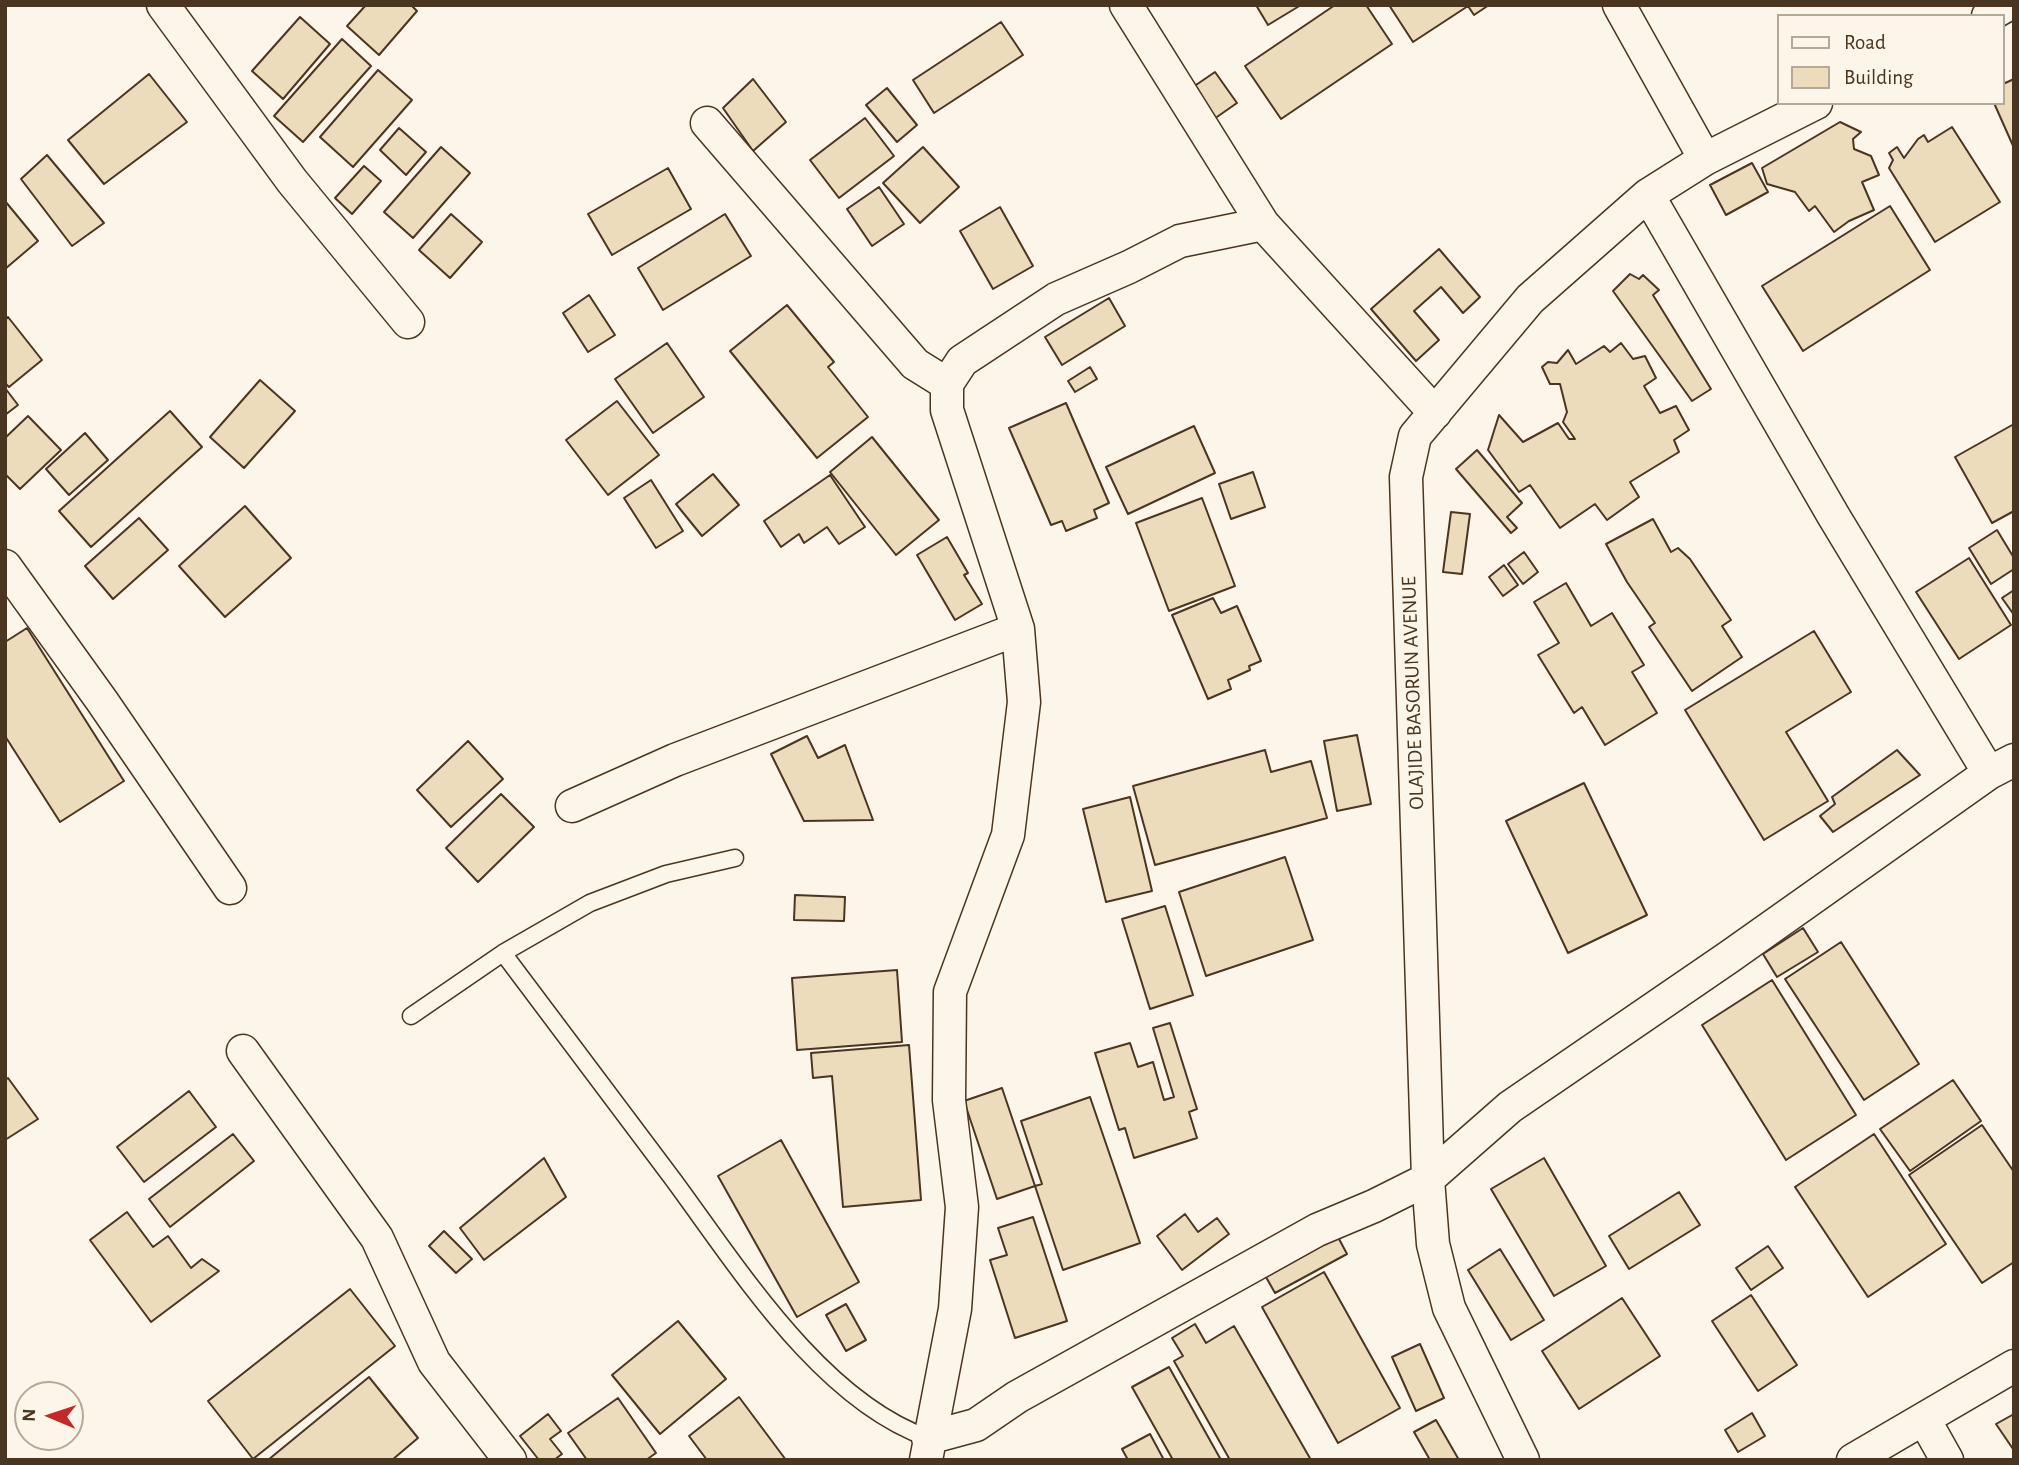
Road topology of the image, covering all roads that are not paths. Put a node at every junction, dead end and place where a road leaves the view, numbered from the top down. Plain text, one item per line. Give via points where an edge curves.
1 (163, 5) edge
2 (1126, 5) edge
3 (1619, 5) edge
4 (2007, 5) edge
5 (1991, 14) edge
6 (1812, 105) edge
7 (707, 123) dead end
8 (1705, 159) junction
9 (1648, 195) junction
10 (1263, 224) junction
11 (408, 322) dead end
12 (947, 384) junction
13 (1435, 413) junction
14 (5, 566) edge
15 (1018, 629) junction
16 (2001, 766) edge
17 (572, 806) dead end
18 (735, 858) dead end
19 (230, 888) dead end
20 (503, 953) junction
21 (411, 1016) dead end
22 (243, 1051) dead end
23 (1428, 1179) junction
24 (2014, 1366) edge
25 (1924, 1419) junction
26 (927, 1449) edge
27 (510, 1460) edge
28 (1523, 1460) edge
29 (1853, 1460) edge
30 (1947, 1460) edge

1 - 11 street via 292,181
2 - 10 street
3 - 8 street
4 - 5 street
6 - 8 street, OLAJIDE BASORUN AVENUE
7 - 12 street via 915,364
8 - 9 street, OLAJIDE BASORUN AVENUE
9 - 13 street, OLAJIDE BASORUN AVENUE via 1530,299
9 - 16 street via 1832,514
10 - 12 street via 1180,241 1056,299 962,361
10 - 13 street
12 - 15 street via 947,410
13 - 23 street, OLAJIDE BASORUN AVENUE via 1415,436 1406,477
14 - 19 street
15 - 17 street via 675,760
15 - 26 street via 1024,702 1008,835 950,992 949,1100 962,1207 955,1309
16 - 23 street via 1510,1107
18 - 20 lane via 667,874 590,903
20 - 21 lane
20 - 26 lane via 791,1336 873,1410
22 - 27 street via 377,1238 434,1362
23 - 26 street via 1317,1230
23 - 28 street, OLAJIDE BASORUN AVENUE via 1433,1244 1448,1308
24 - 25 street
25 - 29 street
25 - 30 street

